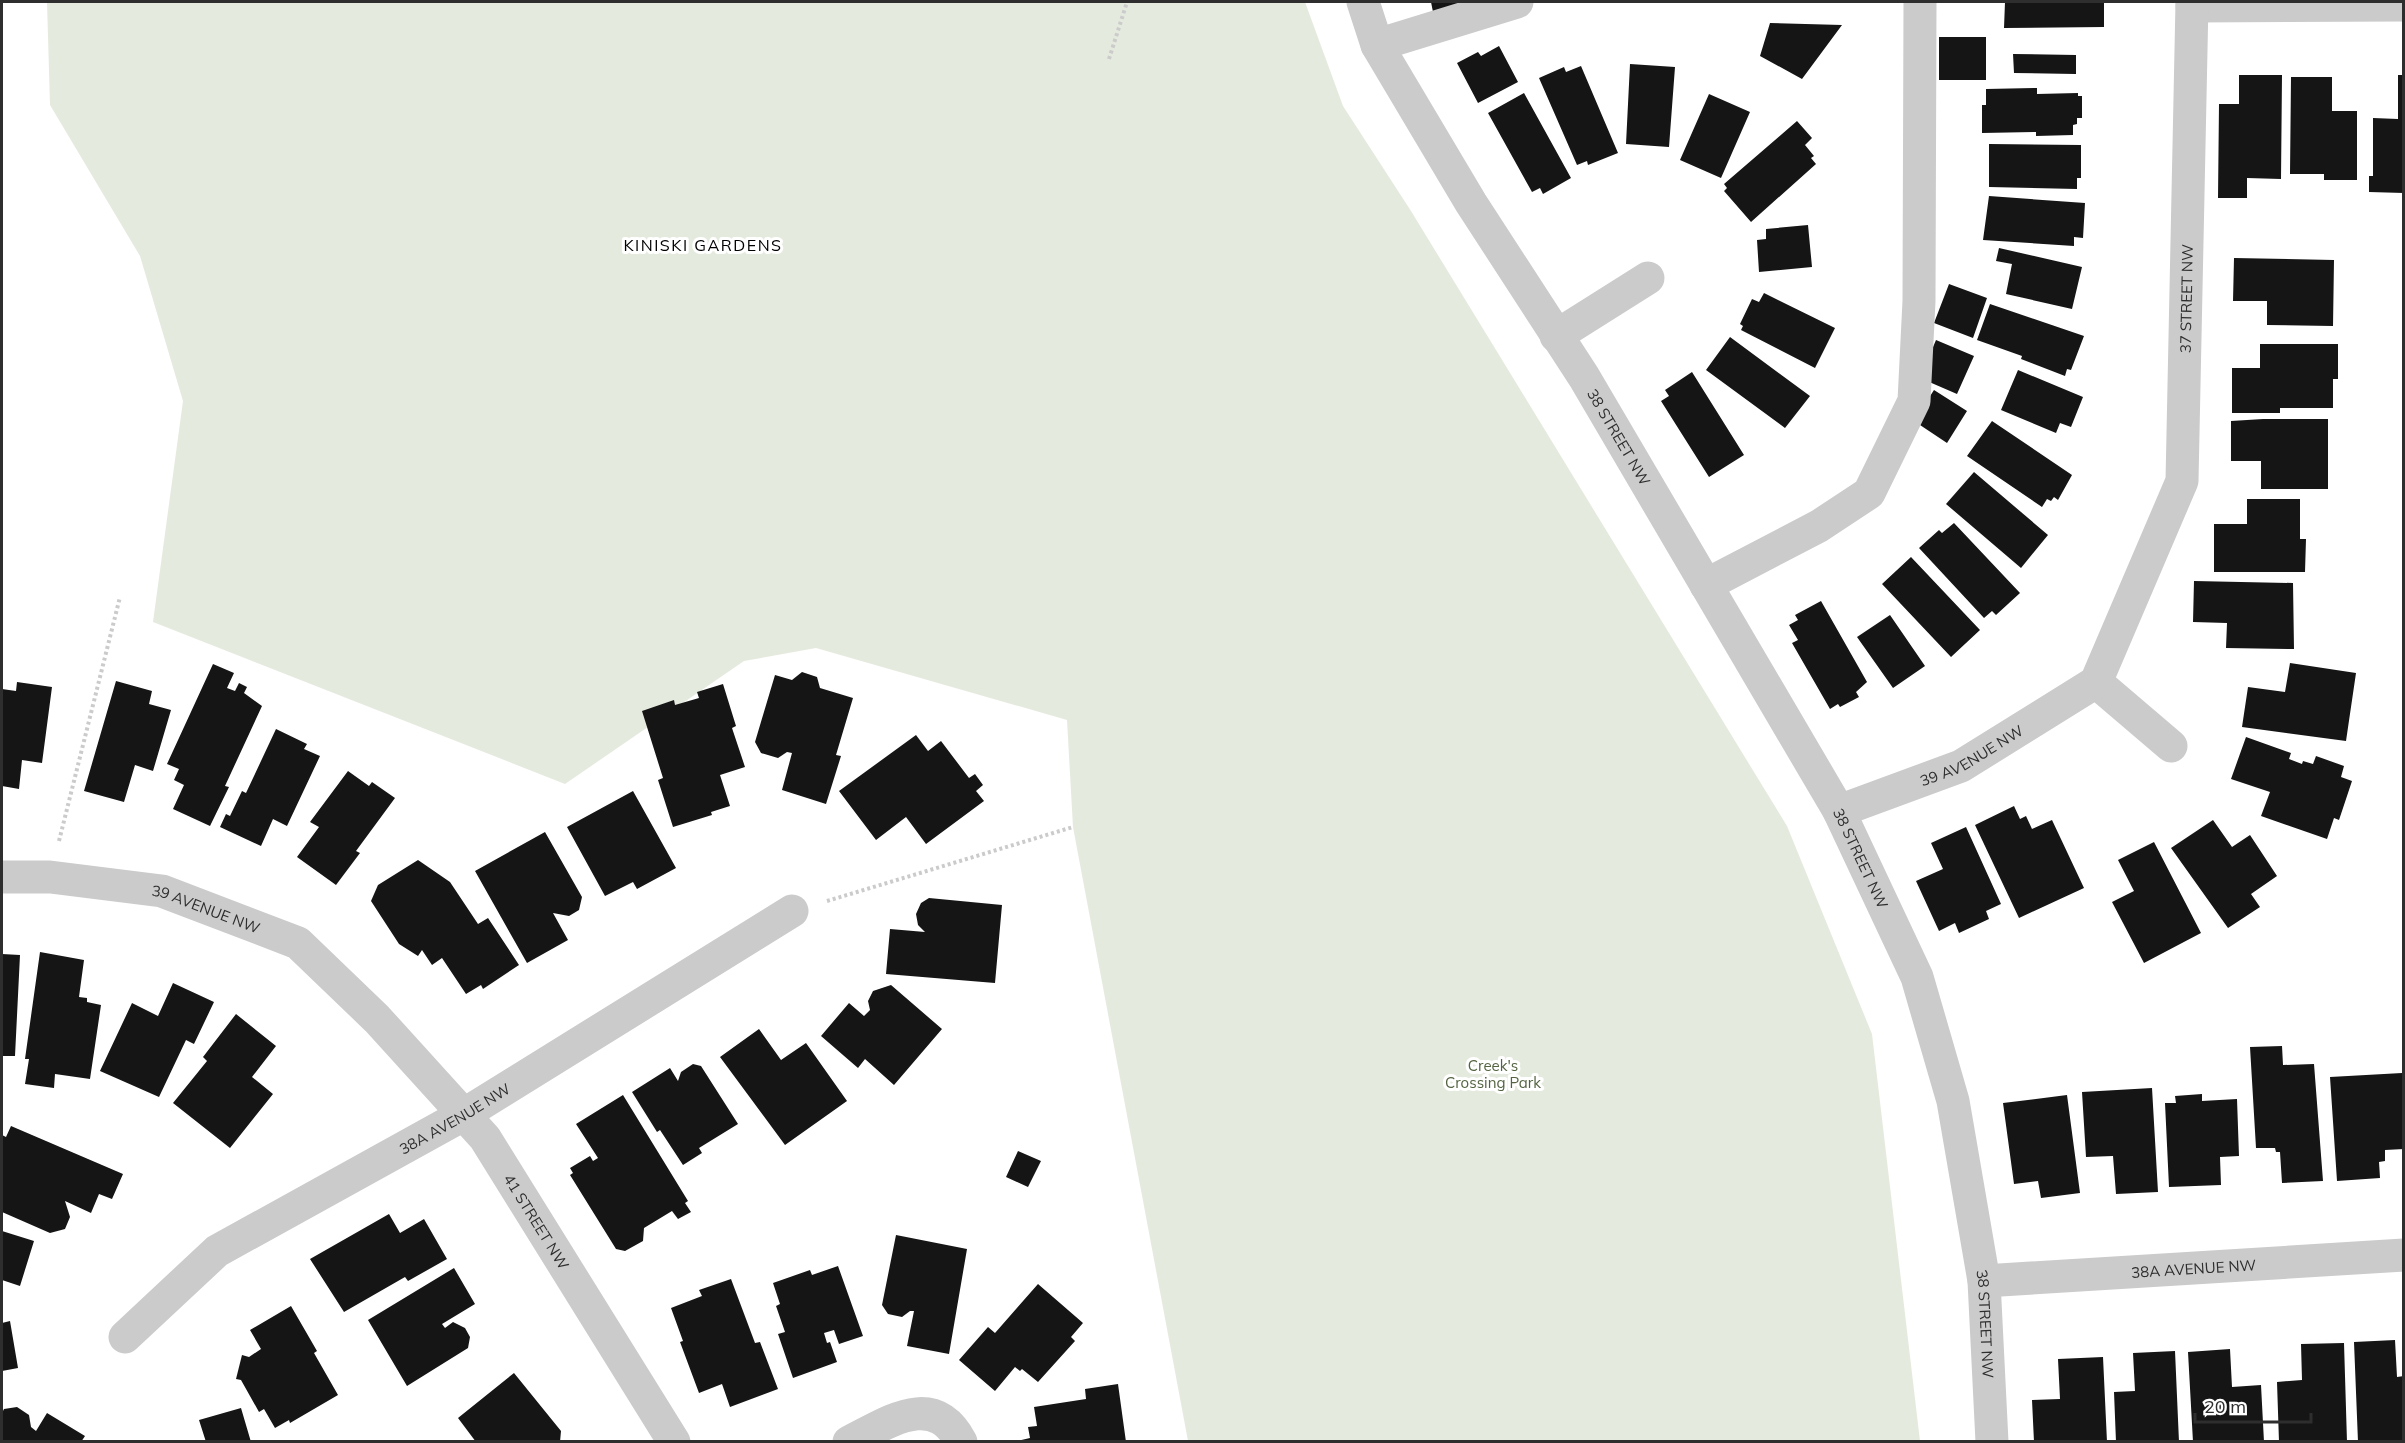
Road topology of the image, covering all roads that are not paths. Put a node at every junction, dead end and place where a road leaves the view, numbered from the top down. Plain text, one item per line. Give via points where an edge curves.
1 (1363, 2) edge
2 (1517, 2) edge
3 (1920, 2) edge
4 (2192, 4) edge
5 (2403, 5) edge
6 (1377, 45) junction
7 (1648, 278) dead end
8 (1556, 336) junction
9 (1706, 585) junction
10 (2096, 682) junction
11 (2171, 746) dead end
12 (1839, 811) junction
13 (2, 877) edge
14 (792, 911) road end
15 (377, 1019) joint
16 (463, 1115) junction
17 (2403, 1255) edge
18 (1984, 1281) junction
19 (125, 1337) dead end
20 (674, 1442) edge
21 (849, 1442) edge
22 (961, 1442) edge
23 (1992, 1442) edge

1 - 6 street, 38 STREET NW
2 - 6 street
3 - 9 street via 1919,301 1914,401 1869,493 1819,526
4 - 5 street
4 - 10 street, 37 STREET NW via 2182,481
6 - 8 street, 38 STREET NW
7 - 8 street
8 - 9 street, 38 STREET NW
9 - 12 street, 38 STREET NW
10 - 11 street
10 - 12 street, 39 AVENUE NW via 1961,765
12 - 18 street, 38 STREET NW via 1917,977 1953,1101
13 - 15 street, 39 AVENUE NW via 50,877 162,891 298,943
14 - 16 street, 38A AVENUE NW
15 - 16 street, 41 STREET NW
16 - 19 street, 38A AVENUE NW via 217,1251
16 - 20 street, 41 STREET NW via 485,1138
17 - 18 street, 38A AVENUE NW
18 - 23 street, 38 STREET NW
21 - 22 street via 913,1413 926,1412 954,1428

